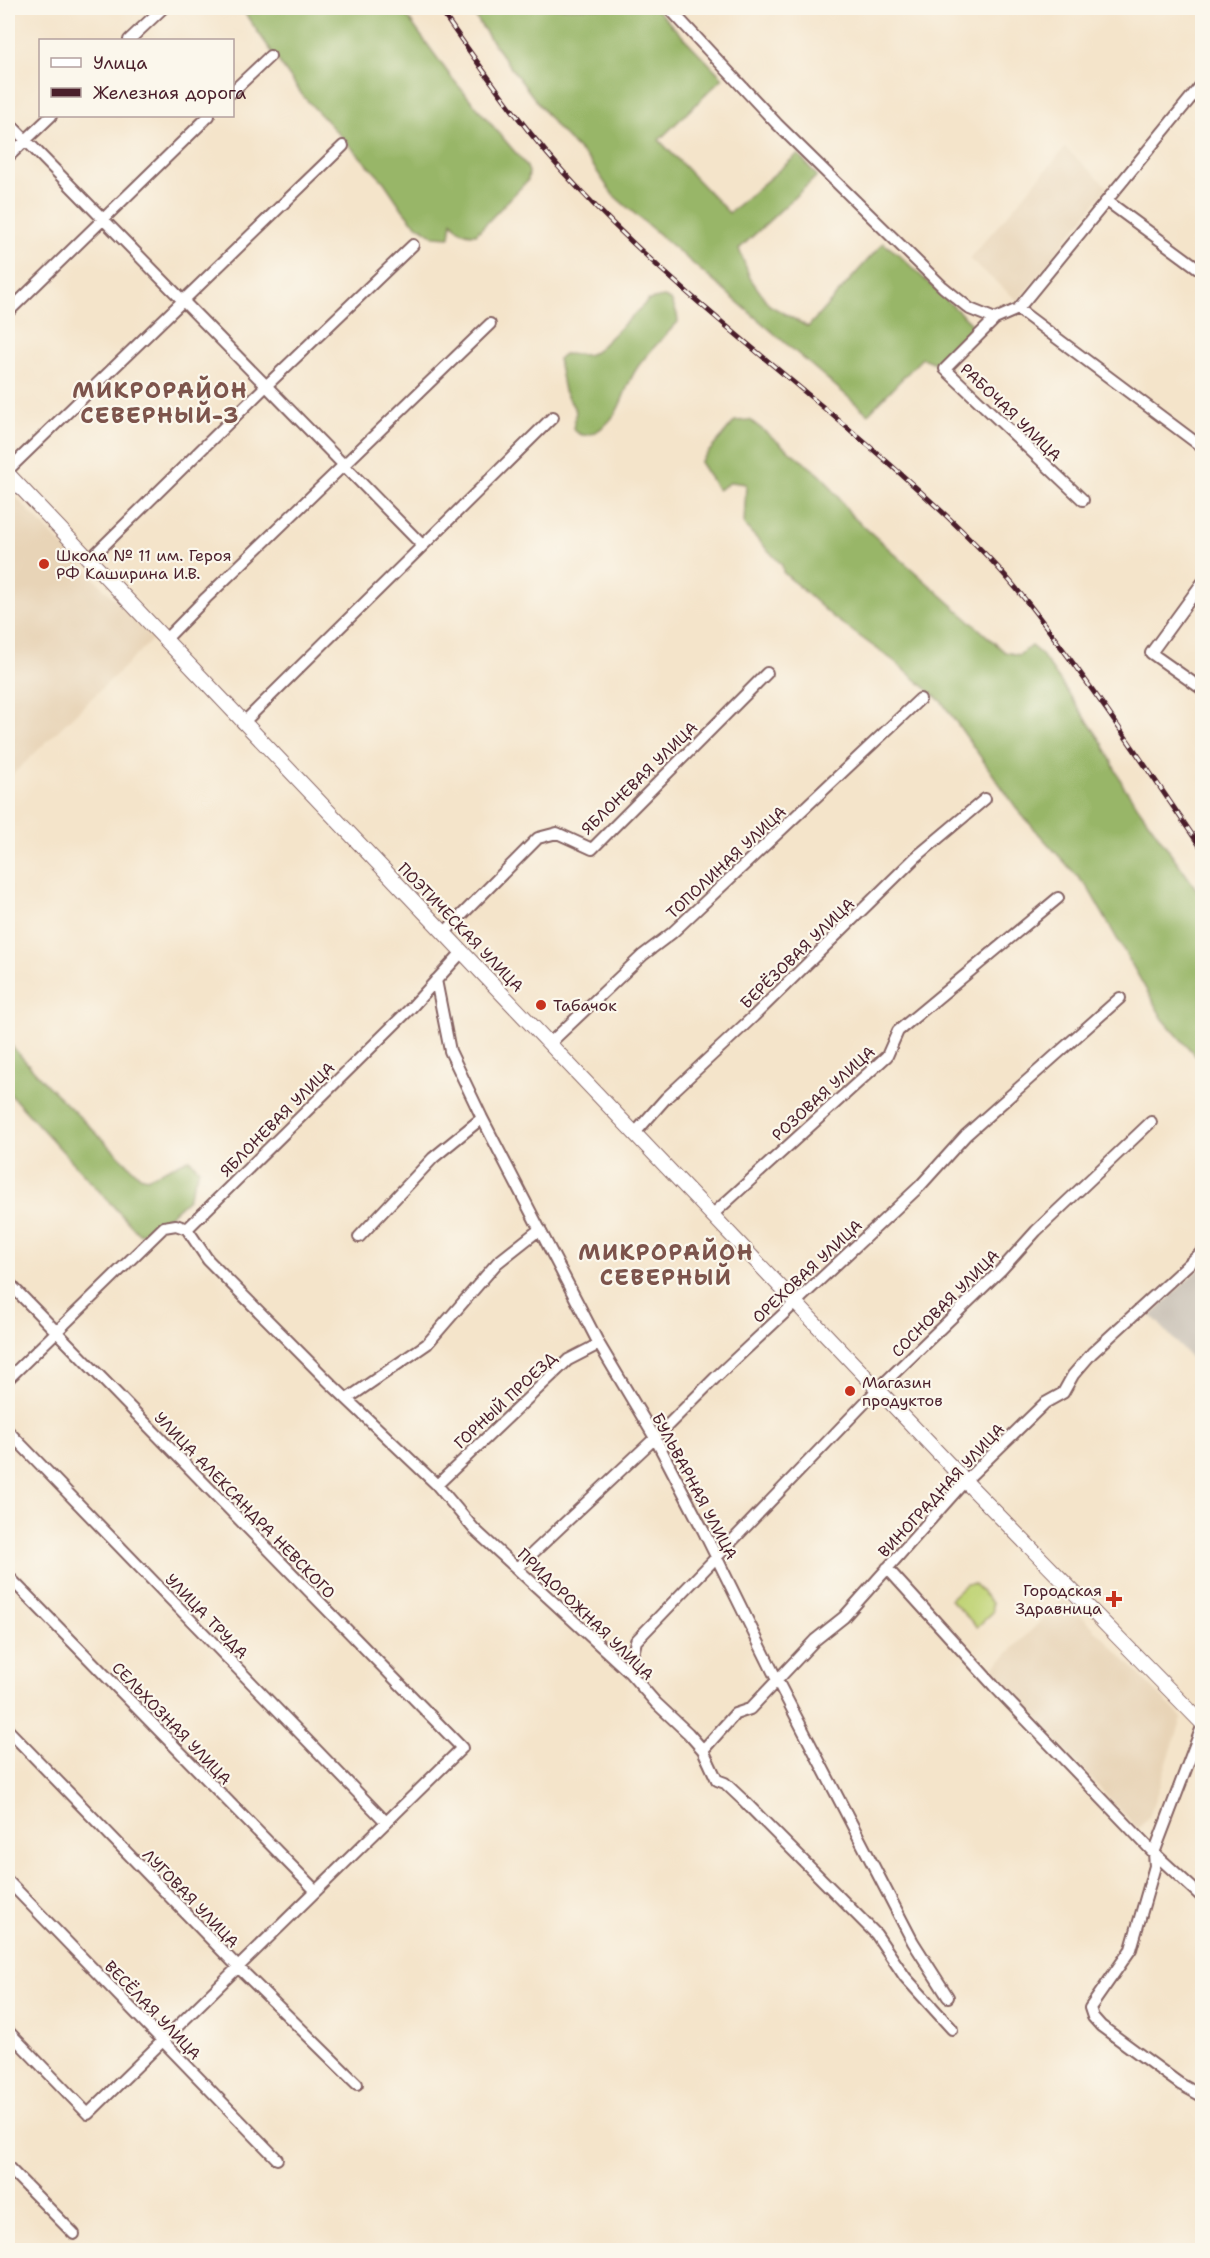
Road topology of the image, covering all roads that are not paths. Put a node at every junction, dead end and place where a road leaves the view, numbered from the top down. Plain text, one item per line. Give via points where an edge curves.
1 (163, 8) edge
2 (669, 8) edge
3 (130, 39) edge
4 (270, 56) dead end
5 (1203, 84) edge
6 (234, 90) edge
7 (50, 117) edge
8 (208, 117) edge
9 (8, 122) edge
10 (25, 140) junction
11 (343, 146) dead end
12 (8, 157) edge
13 (1107, 201) junction
14 (104, 218) junction
15 (413, 245) dead end
16 (1203, 271) edge
17 (182, 301) junction
18 (1018, 309) junction
19 (8, 312) edge
20 (995, 319) junction
21 (490, 324) dead end
22 (267, 385) junction
23 (553, 417) dead end
24 (1203, 447) edge
25 (345, 465) junction
26 (8, 472) edge
27 (1083, 500) dead end
28 (422, 545) junction
29 (89, 560) junction
30 (1203, 583) edge
31 (165, 640) junction
32 (767, 673) dead end
33 (1203, 689) edge
34 (920, 699) dead end
35 (243, 723) junction
36 (985, 799) dead end
37 (1058, 898) dead end
38 (444, 933) junction
39 (462, 952) junction
40 (436, 980) junction
41 (1120, 998) dead end
42 (549, 1044) junction
43 (482, 1118) junction
44 (1151, 1122) dead end
45 (635, 1134) junction
46 (712, 1215) junction
47 (187, 1229) junction
48 (540, 1229) junction
49 (359, 1237) dead end
50 (1203, 1252) edge
51 (8, 1282) edge
52 (795, 1302) junction
53 (56, 1332) junction
54 (598, 1344) junction
55 (8, 1379) edge
56 (878, 1389) junction
57 (347, 1399) junction
58 (8, 1431) edge
59 (655, 1438) junction
60 (965, 1481) junction
61 (437, 1485) junction
62 (717, 1558) junction
63 (517, 1568) junction
64 (887, 1568) junction
65 (8, 1576) edge
66 (629, 1672) junction
67 (777, 1680) junction
68 (1203, 1725) edge
69 (8, 1730) edge
70 (703, 1750) junction
71 (386, 1822) junction
72 (1154, 1853) junction
73 (8, 1881) edge
74 (316, 1891) junction
75 (1203, 1897) edge
76 (238, 1967) junction
77 (948, 1997) dead end
78 (952, 2029) dead end
79 (8, 2031) edge
80 (163, 2041) junction
81 (357, 2084) dead end
82 (1203, 2096) edge
83 (277, 2159) dead end
84 (8, 2167) edge
85 (74, 2234) dead end

1 - 3 street
2 - 20 street via 777,124 943,287 970,309
4 - 6 street
5 - 13 street
7 - 10 street
8 - 14 street
9 - 10 street
10 - 12 street
10 - 14 street
11 - 17 street
13 - 16 street
13 - 18 street
14 - 17 street
14 - 19 street
15 - 22 street
17 - 22 street
17 - 26 street
18 - 20 street
18 - 24 street
20 - 27 street, РАБОЧАЯ УЛИЦА via 945,369
21 - 25 street
22 - 25 street
22 - 29 street
23 - 28 street
25 - 28 street
25 - 31 street
26 - 29 street, ПОЭТИЧЕСКАЯ УЛИЦА
28 - 35 street
29 - 31 street, ПОЭТИЧЕСКАЯ УЛИЦА
30 - 33 street via 1151,653
31 - 35 street, ПОЭТИЧЕСКАЯ УЛИЦА
32 - 38 street, ЯБЛОНЕВАЯ УЛИЦА via 592,849 557,833 538,838
34 - 42 street, ТОПОЛИНАЯ УЛИЦА
35 - 38 street, ПОЭТИЧЕСКАЯ УЛИЦА
36 - 45 street, БЕРЁЗОВАЯ УЛИЦА via 916,857 666,1098
37 - 46 street, РОЗОВАЯ УЛИЦА via 898,1031 887,1056
38 - 39 street, ПОЭТИЧЕСКАЯ УЛИЦА
39 - 40 street, ЯБЛОНЕВАЯ УЛИЦА
39 - 42 street, ПОЭТИЧЕСКАЯ УЛИЦА
40 - 43 street, БУЛЬВАРНАЯ УЛИЦА via 450,1051
40 - 47 street, ЯБЛОНЕВАЯ УЛИЦА
41 - 52 street, ОРЕХОВАЯ УЛИЦА via 966,1135 920,1186
42 - 45 street, ПОЭТИЧЕСКАЯ УЛИЦА
43 - 48 street, БУЛЬВАРНАЯ УЛИЦА
43 - 49 street via 433,1158
44 - 56 street, СОСНОВАЯ УЛИЦА
45 - 46 street, ПОЭТИЧЕСКАЯ УЛИЦА
46 - 52 street, ПОЭТИЧЕСКАЯ УЛИЦА
47 - 53 street via 176,1225 164,1227
47 - 57 street, ПРИДОРОЖНАЯ УЛИЦА via 208,1260
48 - 54 street, БУЛЬВАРНАЯ УЛИЦА
48 - 57 street via 497,1263 427,1344
50 - 60 street, ВИНОГРАДНАЯ УЛИЦА via 1092,1353 1064,1393 1045,1403
51 - 53 street, УЛИЦА АЛЕКСАНДРА НЕВСКОГО
52 - 56 street, ПОЭТИЧЕСКАЯ УЛИЦА
52 - 59 street, ОРЕХОВАЯ УЛИЦА
53 - 55 street
53 - 71 street, УЛИЦА АЛЕКСАНДРА НЕВСКОГО via 462,1748
54 - 59 street, БУЛЬВАРНАЯ УЛИЦА
54 - 61 street, ГОРНЫЙ ПРОЕЗД via 568,1360
56 - 60 street, ПОЭТИЧЕСКАЯ УЛИЦА
56 - 62 street, СОСНОВАЯ УЛИЦА
57 - 61 street, ПРИДОРОЖНАЯ УЛИЦА
58 - 71 street, УЛИЦА ТРУДА
59 - 62 street, БУЛЬВАРНАЯ УЛИЦА
59 - 63 street, ОРЕХОВАЯ УЛИЦА
60 - 64 street, ВИНОГРАДНАЯ УЛИЦА
60 - 68 street, ПОЭТИЧЕСКАЯ УЛИЦА
61 - 63 street, ПРИДОРОЖНАЯ УЛИЦА via 474,1529
62 - 66 street, СОСНОВАЯ УЛИЦА via 636,1641
62 - 67 street, БУЛЬВАРНАЯ УЛИЦА
63 - 66 street, ПРИДОРОЖНАЯ УЛИЦА
64 - 67 street, ВИНОГРАДНАЯ УЛИЦА via 844,1617 815,1640
64 - 72 street
65 - 74 street, СЕЛЬХОЗНАЯ УЛИЦА
66 - 70 street, ПРИДОРОЖНАЯ УЛИЦА
67 - 70 street, ВИНОГРАДНАЯ УЛИЦА via 750,1709 735,1714
67 - 77 street, БУЛЬВАРНАЯ УЛИЦА via 913,1942
68 - 72 street
69 - 76 street, ЛУГОВАЯ УЛИЦА
70 - 78 street, ПРИДОРОЖНАЯ УЛИЦА via 717,1780 743,1800 876,1934 904,1977
71 - 74 street
72 - 75 street
72 - 82 street via 1155,1866 1131,1949 1090,2008 1101,2026 1180,2084
73 - 80 street, ВЕСЁЛАЯ УЛИЦА
74 - 76 street
76 - 80 street
76 - 81 street, ЛУГОВАЯ УЛИЦА
79 - 80 street via 88,2114
80 - 83 street, ВЕСЁЛАЯ УЛИЦА
84 - 85 street

